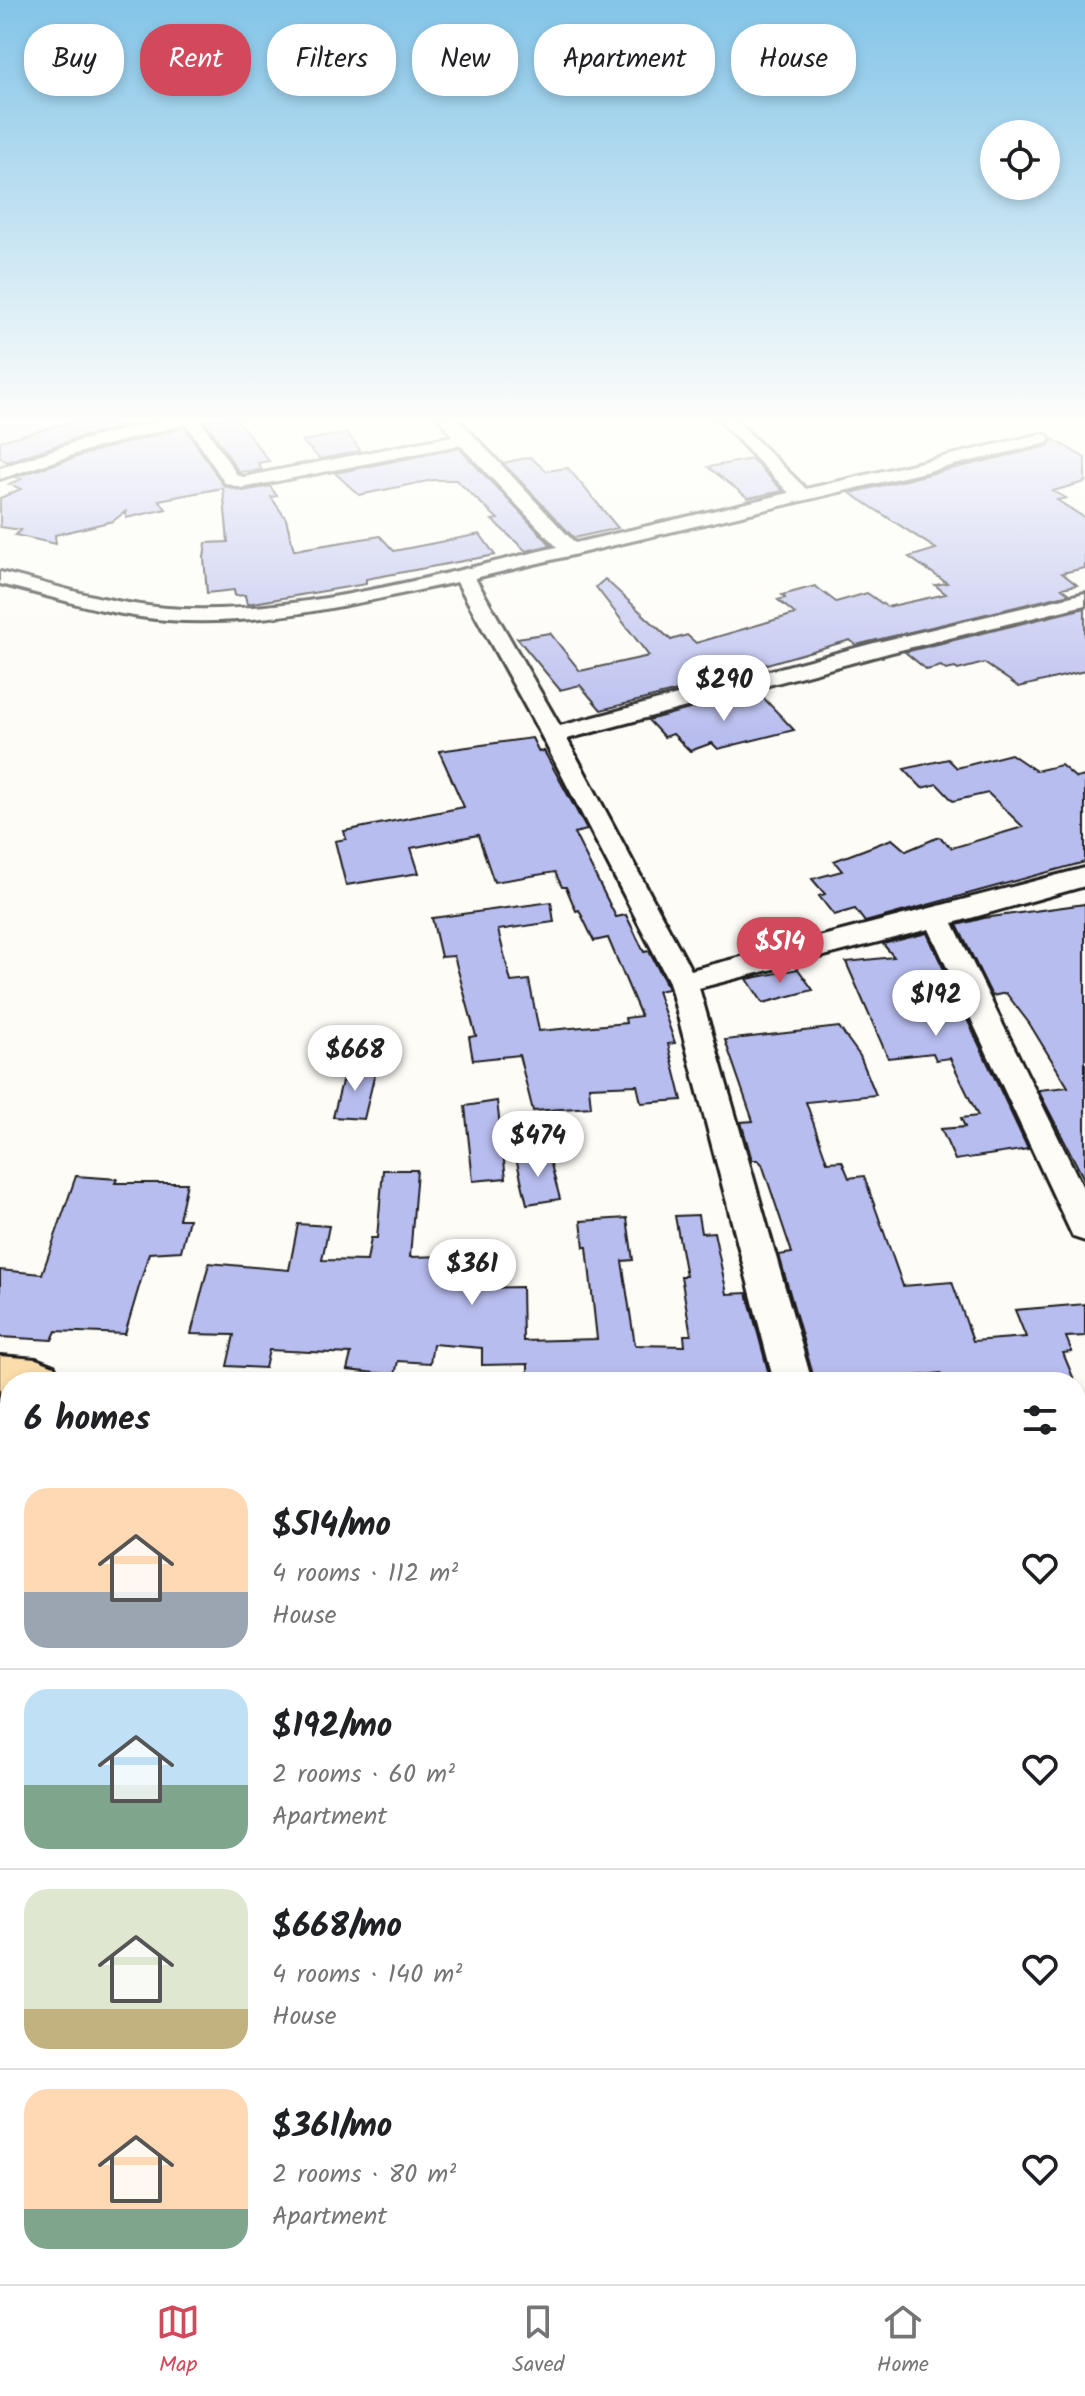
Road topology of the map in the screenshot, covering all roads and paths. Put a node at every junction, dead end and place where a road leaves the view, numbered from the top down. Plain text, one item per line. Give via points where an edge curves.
1 (546, 525) edge
2 (675, 525) edge
3 (570, 549) junction
4 (463, 575) junction
5 (0, 578) edge
6 (1085, 599) edge
7 (553, 735) junction
8 (1085, 877) edge
9 (937, 918) junction
10 (683, 982) junction
11 (1085, 1227) edge
12 (790, 1372) edge

1 - 3 street
2 - 3 street
3 - 4 street
4 - 5 street via 321,604 217,615 114,605
4 - 7 street
6 - 7 street
7 - 10 street
8 - 9 street
9 - 10 street
9 - 11 street
10 - 12 street

